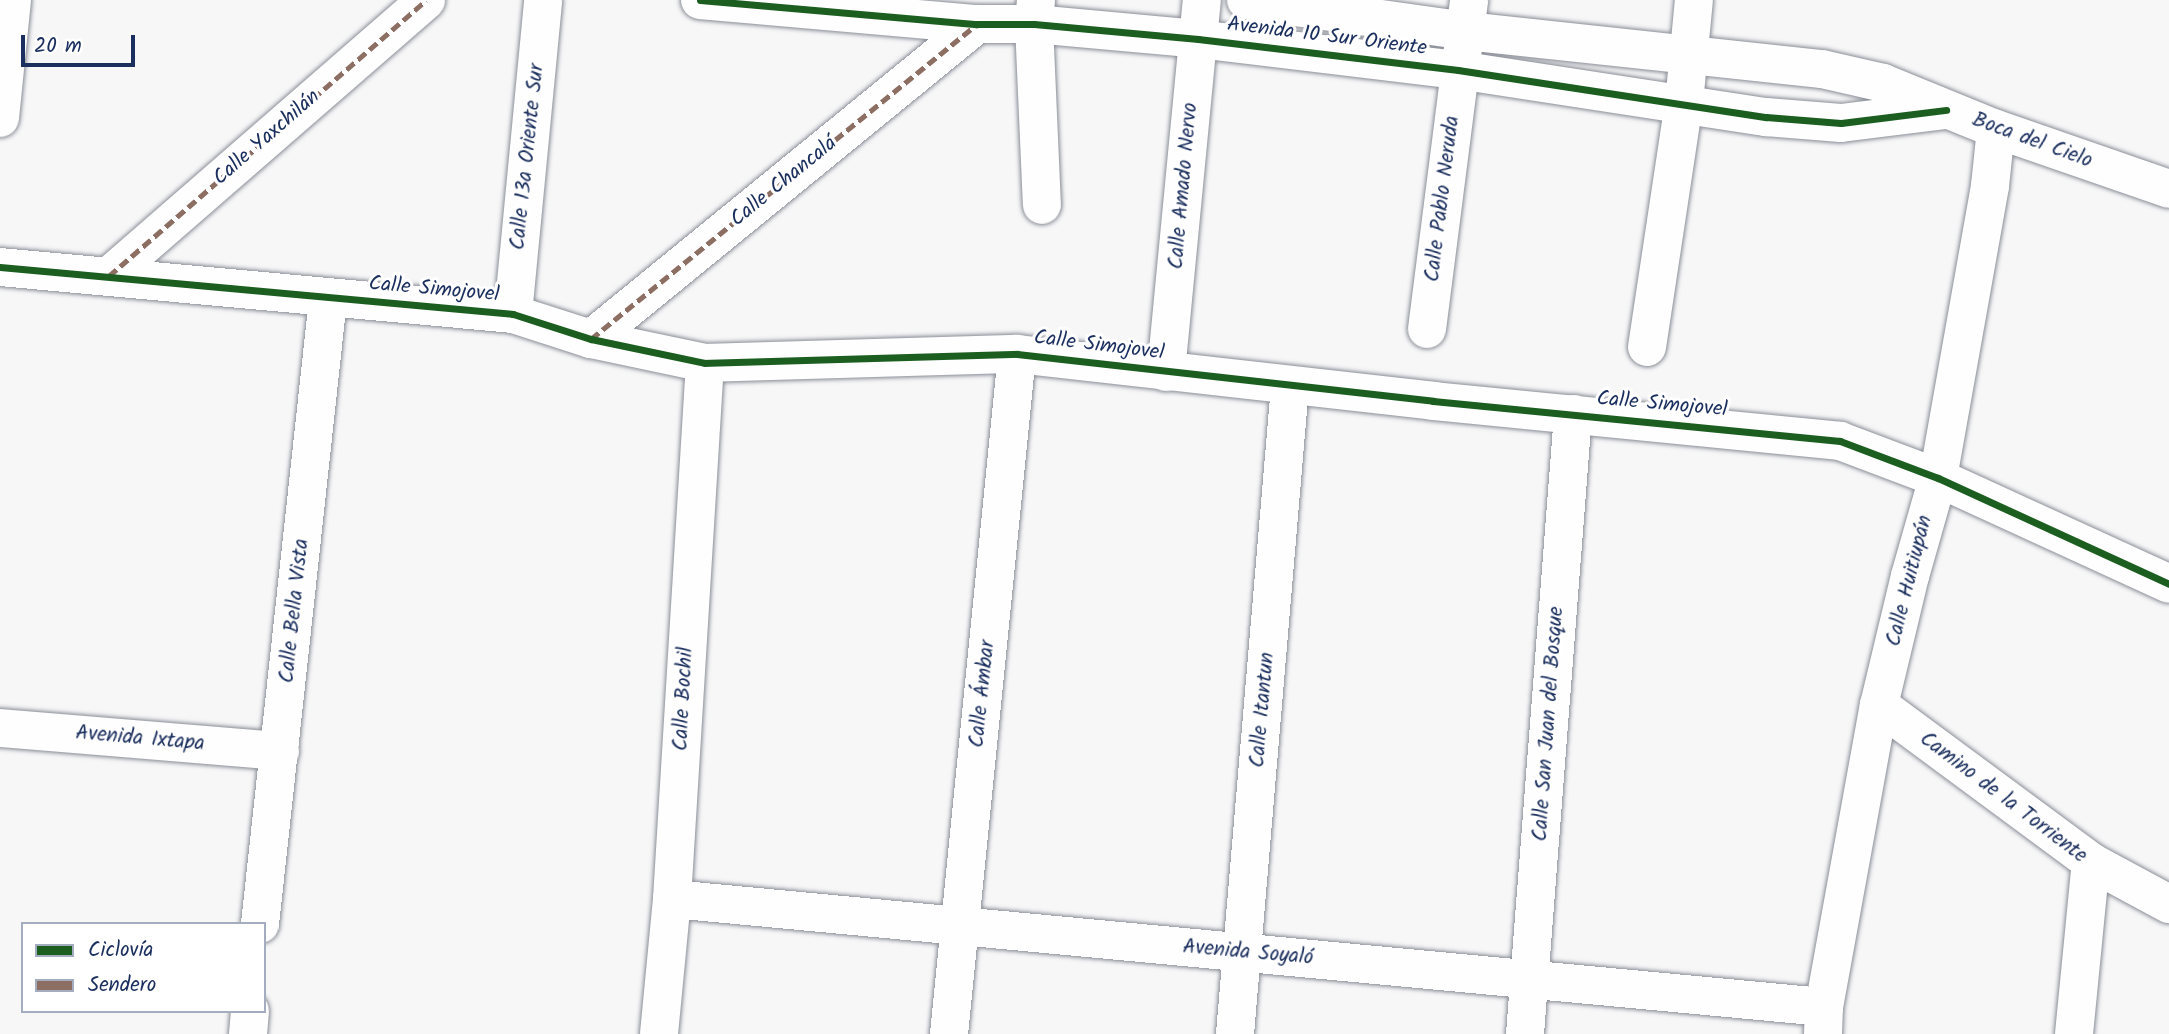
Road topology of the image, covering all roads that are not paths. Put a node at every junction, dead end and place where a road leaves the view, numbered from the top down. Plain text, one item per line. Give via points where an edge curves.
1 (12, 0) edge
2 (426, 0) edge
3 (543, 0) edge
4 (700, 0) edge
5 (1202, 0) edge
6 (1245, 0) edge
7 (1694, 0) edge
8 (1035, 12) edge
9 (1467, 15) edge
10 (977, 24) junction
11 (1198, 39) junction
12 (1690, 55) junction
13 (1458, 70) junction
14 (1684, 103) junction
15 (1946, 110) junction
16 (0, 118) edge
17 (1996, 129) junction
18 (2169, 189) edge
19 (1042, 205) dead end
20 (0, 267) edge
21 (109, 276) junction
22 (328, 299) junction
23 (513, 314) junction
24 (1427, 329) dead end
25 (591, 339) junction
26 (1647, 347) dead end
27 (1017, 354) junction
28 (705, 363) junction
29 (1166, 372) junction
30 (1290, 386) junction
31 (1573, 414) junction
32 (1938, 478) junction
33 (2169, 584) edge
34 (1879, 705) junction
35 (0, 728) edge
36 (279, 751) junction
37 (2091, 862) junction
38 (672, 899) junction
39 (2169, 904) edge
40 (260, 922) edge
41 (960, 928) junction
42 (1242, 952) junction
43 (1530, 978) junction
44 (250, 1013) edge
45 (1824, 1020) edge
46 (248, 1034) edge
47 (659, 1034) edge
48 (949, 1034) edge
49 (1235, 1034) edge
50 (1525, 1034) edge
51 (2074, 1034) edge

1 - 16 street
2 - 21 street, Calle Yaxchilán
3 - 23 street, Calle 13a Oriente Sur
4 - 10 street, Avenida 10 Sur Oriente
5 - 11 street, Calle Amado Nervo
6 - 9 street, Avenida 10 Sur Oriente
7 - 12 street
8 - 10 street, Avenida 10 Sur Oriente
8 - 11 street, Avenida 10 Sur Oriente
8 - 19 street
9 - 12 street, Avenida 10 Sur Oriente
9 - 13 street, Calle Pablo Neruda
10 - 25 street, Calle Chancalá
11 - 13 street, Avenida 10 Sur Oriente
11 - 29 street, Calle Amado Nervo
12 - 14 street
12 - 15 street, Boca del Cielo via 1822,69 1883,83
13 - 14 street, Avenida 10 Sur Oriente
13 - 24 street, Calle Pablo Neruda
14 - 15 street, Avenida 10 Sur Oriente via 1766,117 1841,123
14 - 26 street
15 - 17 street, Boca del Cielo
17 - 18 street, Boca del Cielo
17 - 32 street, Calle Huitiupán
20 - 21 street, Calle Simojovel
21 - 22 street, Calle Simojovel
22 - 23 street, Calle Simojovel
22 - 36 street, Calle Bella Vista
23 - 25 street, Calle Simojovel
25 - 28 street, Calle Simojovel
27 - 28 street, Calle Simojovel
27 - 29 street, Calle Simojovel
27 - 41 street, Calle Ámbar
28 - 38 street, Calle Bochil
29 - 30 street, Calle Simojovel
30 - 31 street, Calle Simojovel
30 - 42 street, Calle Itantun
31 - 32 street, Calle Simojovel via 1840,441
31 - 43 street, Calle San Juan del Bosque
32 - 33 street, Calle Simojovel
32 - 34 street, Calle Huitiupán
34 - 37 street, Camino de la Torriente
34 - 45 street, Calle Huitiupán
35 - 36 street, Avenida Ixtapa
36 - 40 street, Calle Bella Vista
37 - 39 street
37 - 51 street, Camino de la Torriente
38 - 41 street, Avenida Soyaló
38 - 47 street, Calle Bochil
41 - 42 street, Avenida Soyaló
41 - 48 street, Calle Ámbar
42 - 43 street, Avenida Soyaló
42 - 49 street, Calle Itantun
43 - 45 street, Avenida Soyaló
43 - 50 street, Calle San Juan del Bosque
44 - 46 street

